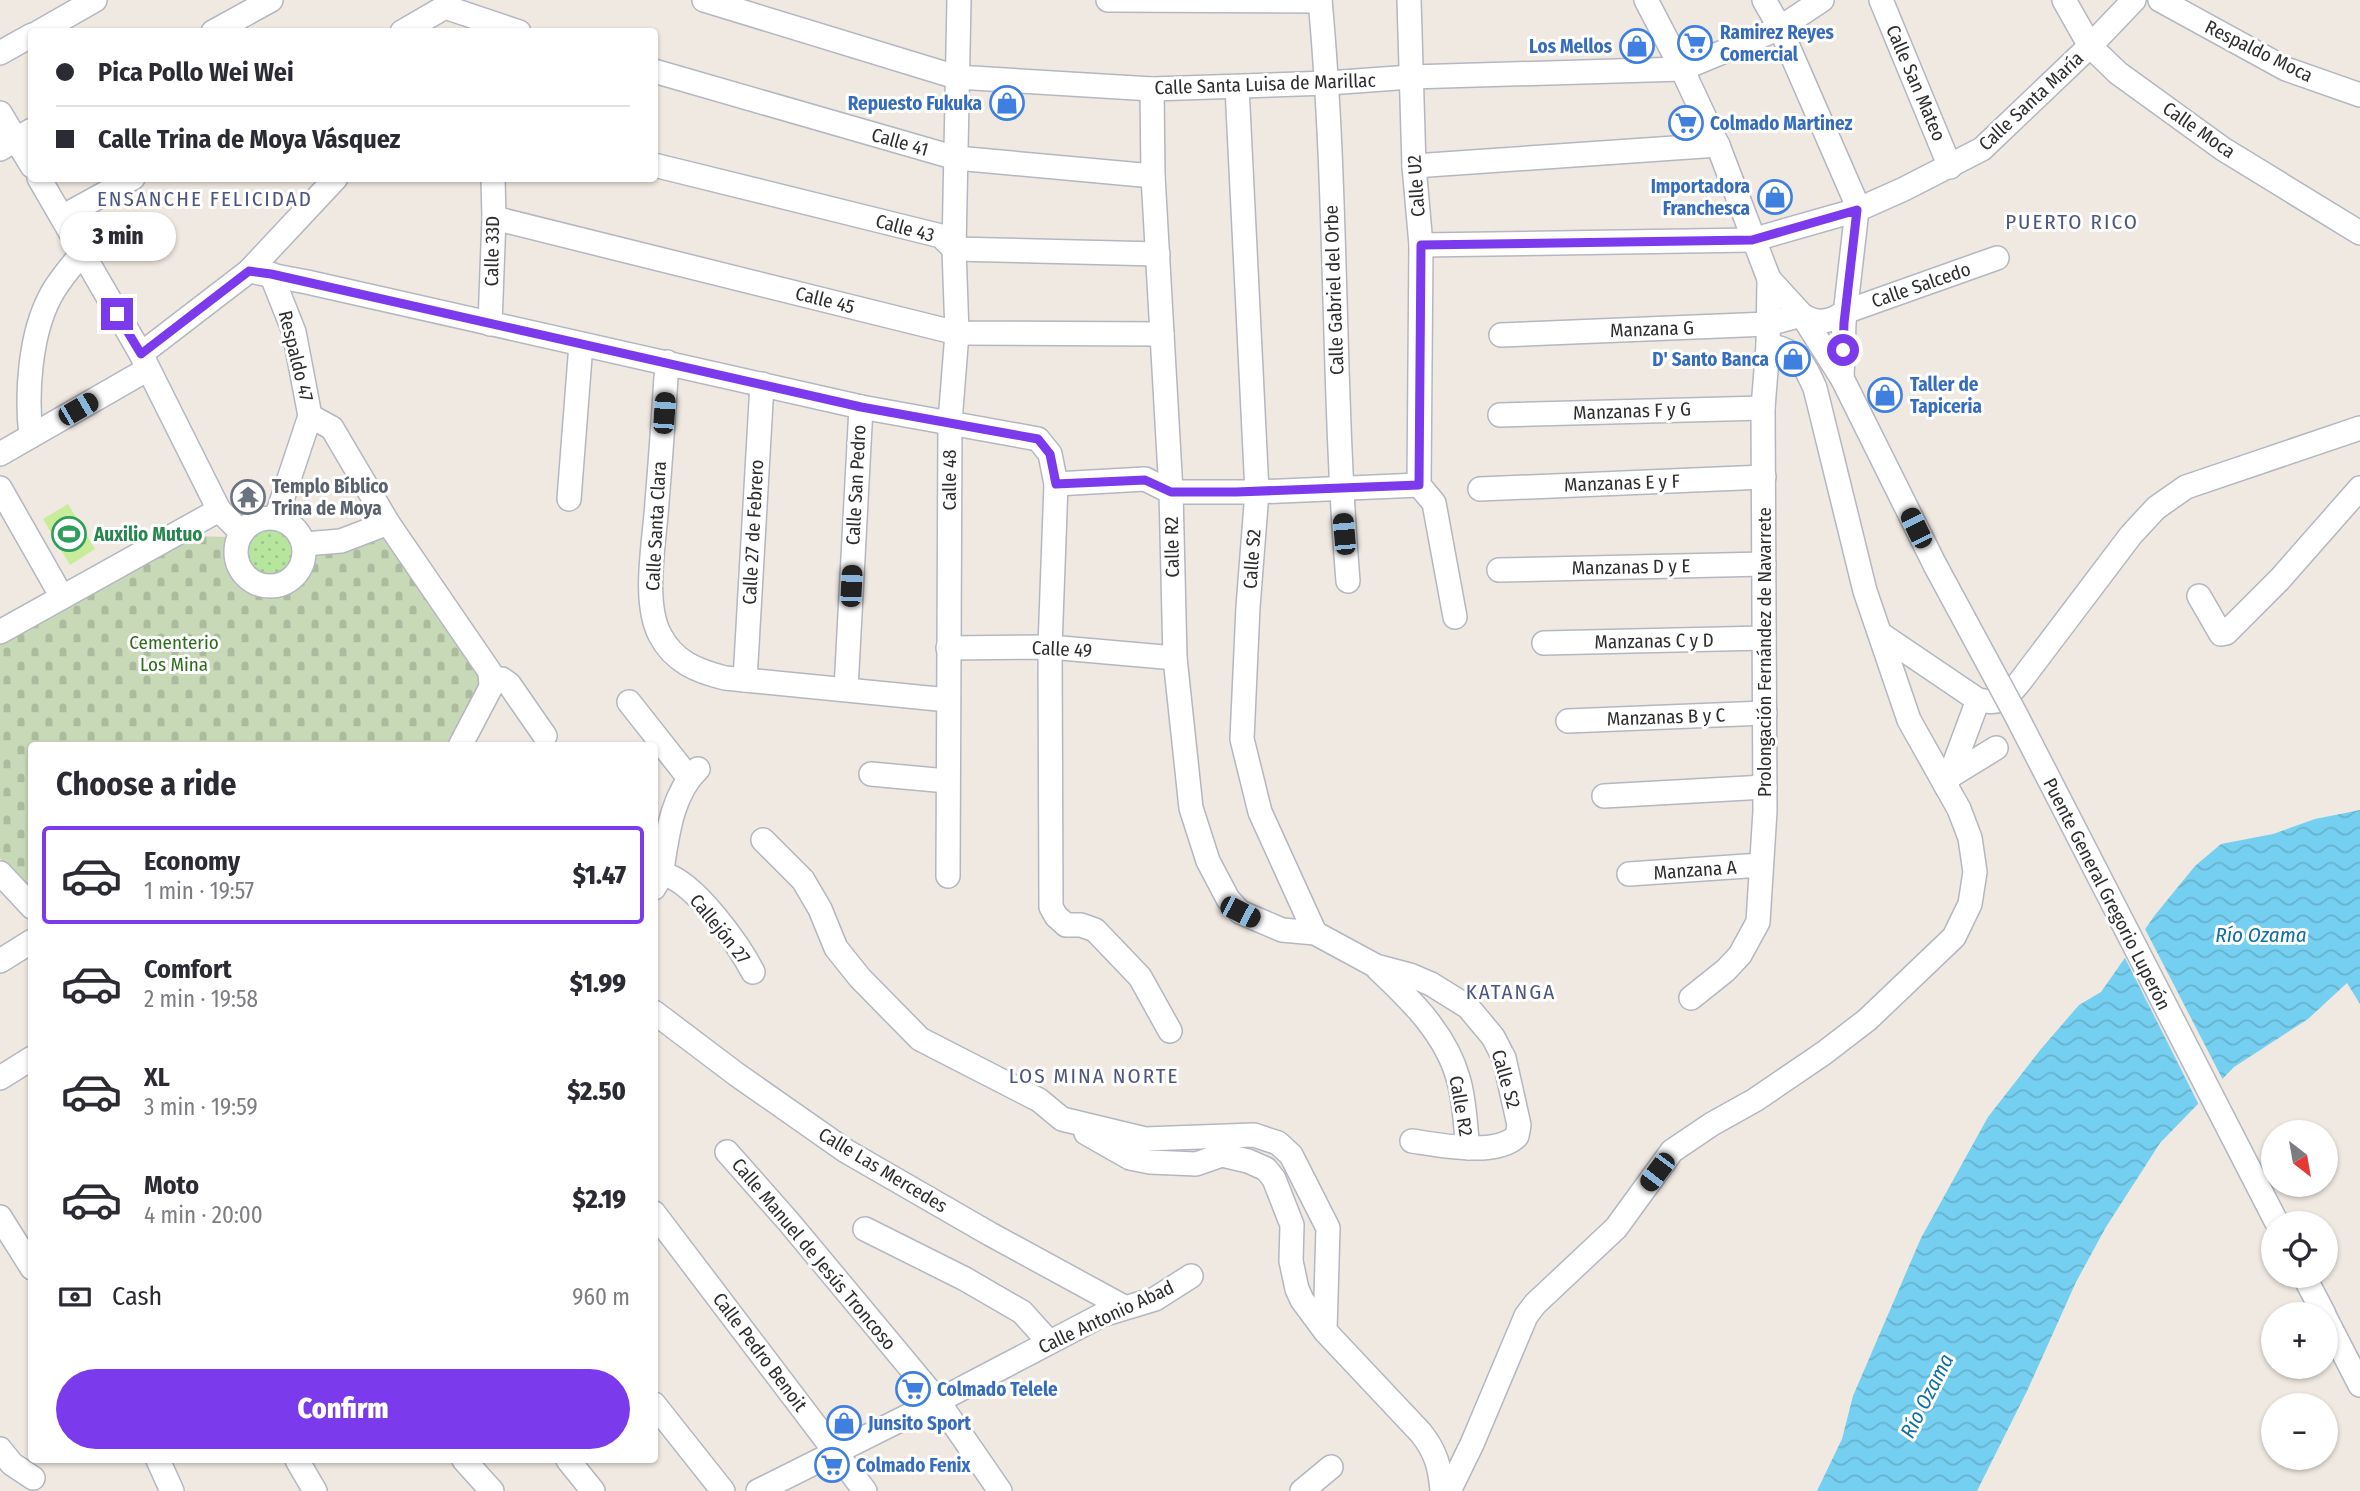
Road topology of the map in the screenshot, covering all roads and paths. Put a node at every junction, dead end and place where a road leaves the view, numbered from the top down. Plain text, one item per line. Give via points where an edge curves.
1 (95, 0) edge
2 (271, 0) edge
3 (704, 0) edge
4 (959, 0) edge
5 (1108, 0) edge
6 (1320, 0) edge
7 (1409, 0) edge
8 (1646, 0) edge
9 (1764, 0) edge
10 (1822, 0) edge
11 (1881, 0) edge
12 (2064, 0) edge
13 (2134, 0) edge
14 (2160, 0) edge
15 (443, 4) edge
16 (477, 16) edge
17 (45, 28) edge
18 (220, 28) edge
19 (408, 28) edge
20 (434, 28) edge
21 (508, 28) edge
22 (1780, 29) junction
23 (28, 37) edge
24 (2090, 46) junction
25 (0, 53) edge
26 (1682, 69) junction
27 (658, 72) edge
28 (956, 77) junction
29 (1411, 77) junction
30 (1328, 83) junction
31 (1237, 87) junction
32 (1152, 89) junction
33 (2360, 95) edge
34 (0, 113) edge
35 (16, 139) edge
36 (1718, 145) junction
37 (956, 158) junction
38 (28, 159) edge
39 (1414, 166) junction
40 (658, 167) edge
41 (1950, 167) junction
42 (1153, 176) junction
43 (41, 182) edge
44 (126, 182) edge
45 (333, 182) edge
46 (492, 182) edge
47 (1857, 210) junction
48 (62, 217) junction
49 (494, 218) junction
50 (2360, 233) edge
51 (1752, 240) junction
52 (1421, 245) junction
53 (954, 249) junction
54 (82, 253) junction
55 (1158, 254) junction
56 (1997, 258) dead end
57 (260, 272) junction
58 (1769, 279) junction
59 (1845, 312) junction
60 (1802, 315) junction
61 (490, 324) junction
62 (957, 333) junction
63 (1162, 334) junction
64 (1501, 335) dead end
65 (1768, 335) junction
66 (581, 344) junction
67 (144, 362) junction
68 (667, 362) junction
69 (1842, 378) junction
70 (762, 384) junction
71 (861, 407) junction
72 (1763, 408) junction
73 (1500, 415) dead end
74 (310, 416) junction
75 (950, 422) junction
76 (2360, 428) edge
77 (31, 436) junction
78 (0, 454) edge
79 (1764, 477) junction
80 (1056, 484) junction
81 (1419, 485) junction
82 (1340, 487) junction
83 (0, 488) edge
84 (2360, 488) edge
85 (1480, 489) dead end
86 (1171, 492) junction
87 (1257, 492) junction
88 (569, 499) dead end
89 (219, 510) junction
90 (276, 518) junction
91 (388, 523) junction
92 (242, 533) junction
93 (304, 544) junction
94 (1764, 564) junction
95 (1499, 570) dead end
96 (1348, 581) dead end
97 (2199, 596) dead end
98 (62, 597) junction
99 (1455, 617) dead end
100 (0, 632) edge
101 (1881, 635) junction
102 (1764, 638) junction
103 (1544, 643) dead end
104 (1050, 647) junction
105 (948, 648) junction
106 (1175, 658) junction
107 (491, 679) junction
108 (745, 680) junction
109 (846, 689) junction
110 (948, 700) junction
111 (1978, 700) junction
112 (628, 702) dead end
113 (1765, 713) junction
114 (1568, 721) dead end
115 (545, 736) dead end
116 (462, 742) edge
117 (1996, 748) dead end
118 (871, 774) dead end
119 (947, 781) junction
120 (1949, 781) junction
121 (1765, 787) junction
122 (1604, 796) dead end
123 (763, 840) dead end
124 (1762, 865) junction
125 (0, 873) edge
126 (1629, 874) dead end
127 (948, 876) dead end
128 (658, 882) edge
129 (28, 903) edge
130 (1315, 933) junction
131 (28, 944) edge
132 (0, 961) edge
133 (1376, 966) junction
134 (753, 972) dead end
135 (1691, 998) dead end
136 (658, 1016) edge
137 (1170, 1031) dead end
138 (28, 1062) edge
139 (0, 1078) edge
140 (1062, 1119) junction
141 (1412, 1141) dead end
142 (1468, 1148) junction
143 (727, 1152) dead end
144 (2271, 1211) edge
145 (0, 1217) edge
146 (658, 1218) edge
147 (865, 1229) dead end
148 (28, 1262) edge
149 (1191, 1276) dead end
150 (1124, 1307) junction
151 (1325, 1331) junction
152 (1049, 1342) junction
153 (2338, 1342) edge
154 (2360, 1385) edge
155 (938, 1401) junction
156 (658, 1409) edge
157 (0, 1449) edge
158 (835, 1453) junction
159 (159, 1463) edge
160 (299, 1463) edge
161 (467, 1463) edge
162 (570, 1463) edge
163 (1331, 1467) dead end
164 (34, 1476) edge
165 (172, 1491) edge
166 (315, 1491) edge
167 (492, 1491) edge
168 (593, 1491) edge
169 (723, 1491) edge
170 (758, 1491) edge
171 (865, 1491) edge
172 (1000, 1491) edge
173 (1302, 1491) edge
174 (1442, 1491) edge
175 (1448, 1491) edge

1 - 17 street
2 - 18 street
3 - 28 street, Calle Santa Luisa de Marillac
4 - 28 street, Calle 48
5 - 6 street
6 - 30 street, Calle Gabriel del Orbe
7 - 29 street, Calle U2
8 - 26 street
9 - 22 street
10 - 22 street, Calle Santa Luisa de Marillac
11 - 41 street, Calle San Mateo
12 - 24 street, Calle Moca
13 - 24 street, Calle Santa María
14 - 33 street, Respaldo Moca via 2286,69
15 - 16 street
15 - 19 street
15 - 20 street
16 - 21 street
22 - 26 street, Calle Santa Luisa de Marillac
22 - 47 street
23 - 25 street
24 - 41 street, Calle Santa María via 1991,142
24 - 50 street, Calle Moca via 2118,73 2223,149
26 - 29 street, Calle Santa Luisa de Marillac
26 - 36 street
27 - 37 street, Calle 41
28 - 32 street, Calle Santa Luisa de Marillac
28 - 37 street, Calle 48
29 - 30 street, Calle Santa Luisa de Marillac
29 - 39 street, Calle U2
30 - 31 street, Calle Santa Luisa de Marillac
30 - 82 street, Calle Gabriel del Orbe
31 - 32 street, Calle Santa Luisa de Marillac
31 - 87 street, Calle S2
32 - 42 street, Calle R2
34 - 35 street
35 - 38 street
36 - 39 street
36 - 51 street
37 - 42 street, Calle 41
37 - 53 street, Calle 48
39 - 52 street, Calle U2
40 - 53 street, Calle 43 via 941,236
41 - 47 street, Calle Santa María
42 - 55 street, Calle R2
43 - 48 street
44 - 48 street
45 - 57 street
46 - 49 street, Calle 33D
47 - 51 street, Calle Santa María
47 - 59 street
48 - 54 street
49 - 61 street, Calle 33D
49 - 62 street, Calle 45
51 - 52 street, Calle Santa María
51 - 58 street
52 - 81 street, Calle U2
53 - 55 street, Calle 43
53 - 62 street, Calle 48
54 - 67 street
54 - 77 street via 41,317 29,394
55 - 63 street, Calle R2
56 - 59 street, Calle Salcedo
57 - 61 street
57 - 67 street
57 - 74 street, Respaldo 47 via 294,332
58 - 60 street, Puente General Gregorio Luperón
58 - 65 street, Prolongación Fernández de Navarrete
59 - 60 street, Calle Salcedo via 1822,322
59 - 69 street
60 - 65 street, Manzana G
60 - 69 street, Puente General Gregorio Luperón
61 - 66 street
62 - 63 street, Calle 45
62 - 75 street, Calle 48
63 - 86 street, Calle R2
64 - 65 street, Manzana G
65 - 72 street, Prolongación Fernández de Navarrete
65 - 101 street via 1804,364 1815,388 1865,592
66 - 68 street
66 - 88 street
67 - 77 street
67 - 89 street
68 - 70 street
68 - 108 street, Calle Santa Clara via 651,591 658,632 681,661 700,672
69 - 144 street, Puente General Gregorio Luperón, bridge
70 - 71 street
70 - 108 street, Calle 27 de Febrero
71 - 75 street
71 - 109 street, Calle San Pedro
72 - 73 street, Manzanas F y G
72 - 79 street, Prolongación Fernández de Navarrete
74 - 90 street, Respaldo 47
74 - 91 street via 332,428
75 - 80 street via 1038,439 1050,454
75 - 105 street, Calle 48
76 - 111 street via 2186,487 2156,508 2009,695 1996,703
77 - 78 street
79 - 85 street, Manzanas E y F
79 - 94 street, Prolongación Fernández de Navarrete
80 - 86 street via 1145,480
80 - 104 street
81 - 82 street
81 - 99 street via 1434,503
82 - 87 street
82 - 96 street, Calle Gabriel del Orbe
83 - 98 street
84 - 97 street via 2226,633 2221,634
86 - 87 street
86 - 106 street, Calle R2
87 - 130 street, Calle S2 via 1242,739 1263,822
89 - 92 street
89 - 98 street
90 - 92 street via 251,524
90 - 93 street via 294,527
91 - 93 street via 341,541
91 - 107 street
92 - 93 street via 237,543 239,565 245,575 264,585 295,575
94 - 95 street, Manzanas D y E
94 - 102 street, Prolongación Fernández de Navarrete
98 - 100 street
101 - 111 street
101 - 120 street via 1909,720
102 - 103 street, Manzanas C y D
102 - 113 street, Prolongación Fernández de Navarrete
104 - 105 street, Calle 49
104 - 106 street, Calle 49
104 - 137 street via 1051,907 1066,925 1095,930 1140,977
105 - 110 street, Calle 48
106 - 130 street, Calle R2 via 1191,808 1208,862 1240,912 1282,930
107 - 115 street via 509,684
107 - 116 street
108 - 109 street, Calle Santa Clara
109 - 110 street, Calle Santa Clara
110 - 119 street, Calle 48
111 - 120 street
112 - 128 street via 693,774 670,822
113 - 114 street, Manzanas B y C
113 - 121 street, Prolongación Fernández de Navarrete
117 - 120 street
118 - 119 street
119 - 127 street, Calle 48
120 - 175 street via 1970,838 1975,872 1970,904 1954,937 1867,1020 1672,1152 1616,1228 1530,1310
121 - 122 street
121 - 124 street, Prolongación Fernández de Navarrete
123 - 140 street via 803,880 836,948 920,1039 1039,1101
124 - 126 street, Manzana A
124 - 135 street, Prolongación Fernández de Navarrete via 1758,922 1749,941 1726,970
125 - 129 street
128 - 134 street, Callejón 27 via 670,876 705,905
130 - 133 street
131 - 132 street
133 - 142 street, Calle R2 via 1422,1014 1449,1056 1459,1079
133 - 142 street, Calle S2 via 1410,975 1460,1001 1483,1023 1504,1058 1519,1125 1517,1136 1506,1143
136 - 150 street, Calle Las Mercedes via 846,1151
138 - 139 street
140 - 151 street via 1130,1158 1196,1164 1222,1155 1266,1169 1292,1225 1291,1261 1297,1289
140 - 151 street via 1145,1139 1254,1135 1278,1143 1291,1156 1328,1228
141 - 142 street
143 - 155 street, Calle Manuel de Jesús Troncoso
145 - 148 street
146 - 158 street, Calle Pedro Benoit
147 - 152 street via 1022,1312
149 - 150 street, Calle Antonio Abad via 1155,1299
150 - 152 street, Calle Antonio Abad
151 - 174 street via 1434,1449
152 - 155 street, Calle Antonio Abad
153 - 154 street
155 - 158 street, Calle Antonio Abad
155 - 172 street, Calle Manuel de Jesús Troncoso
156 - 169 street
157 - 164 street via 12,1464
158 - 170 street, Calle Antonio Abad
158 - 171 street, Calle Pedro Benoit
159 - 165 street
160 - 166 street
161 - 167 street
162 - 168 street
163 - 173 street

